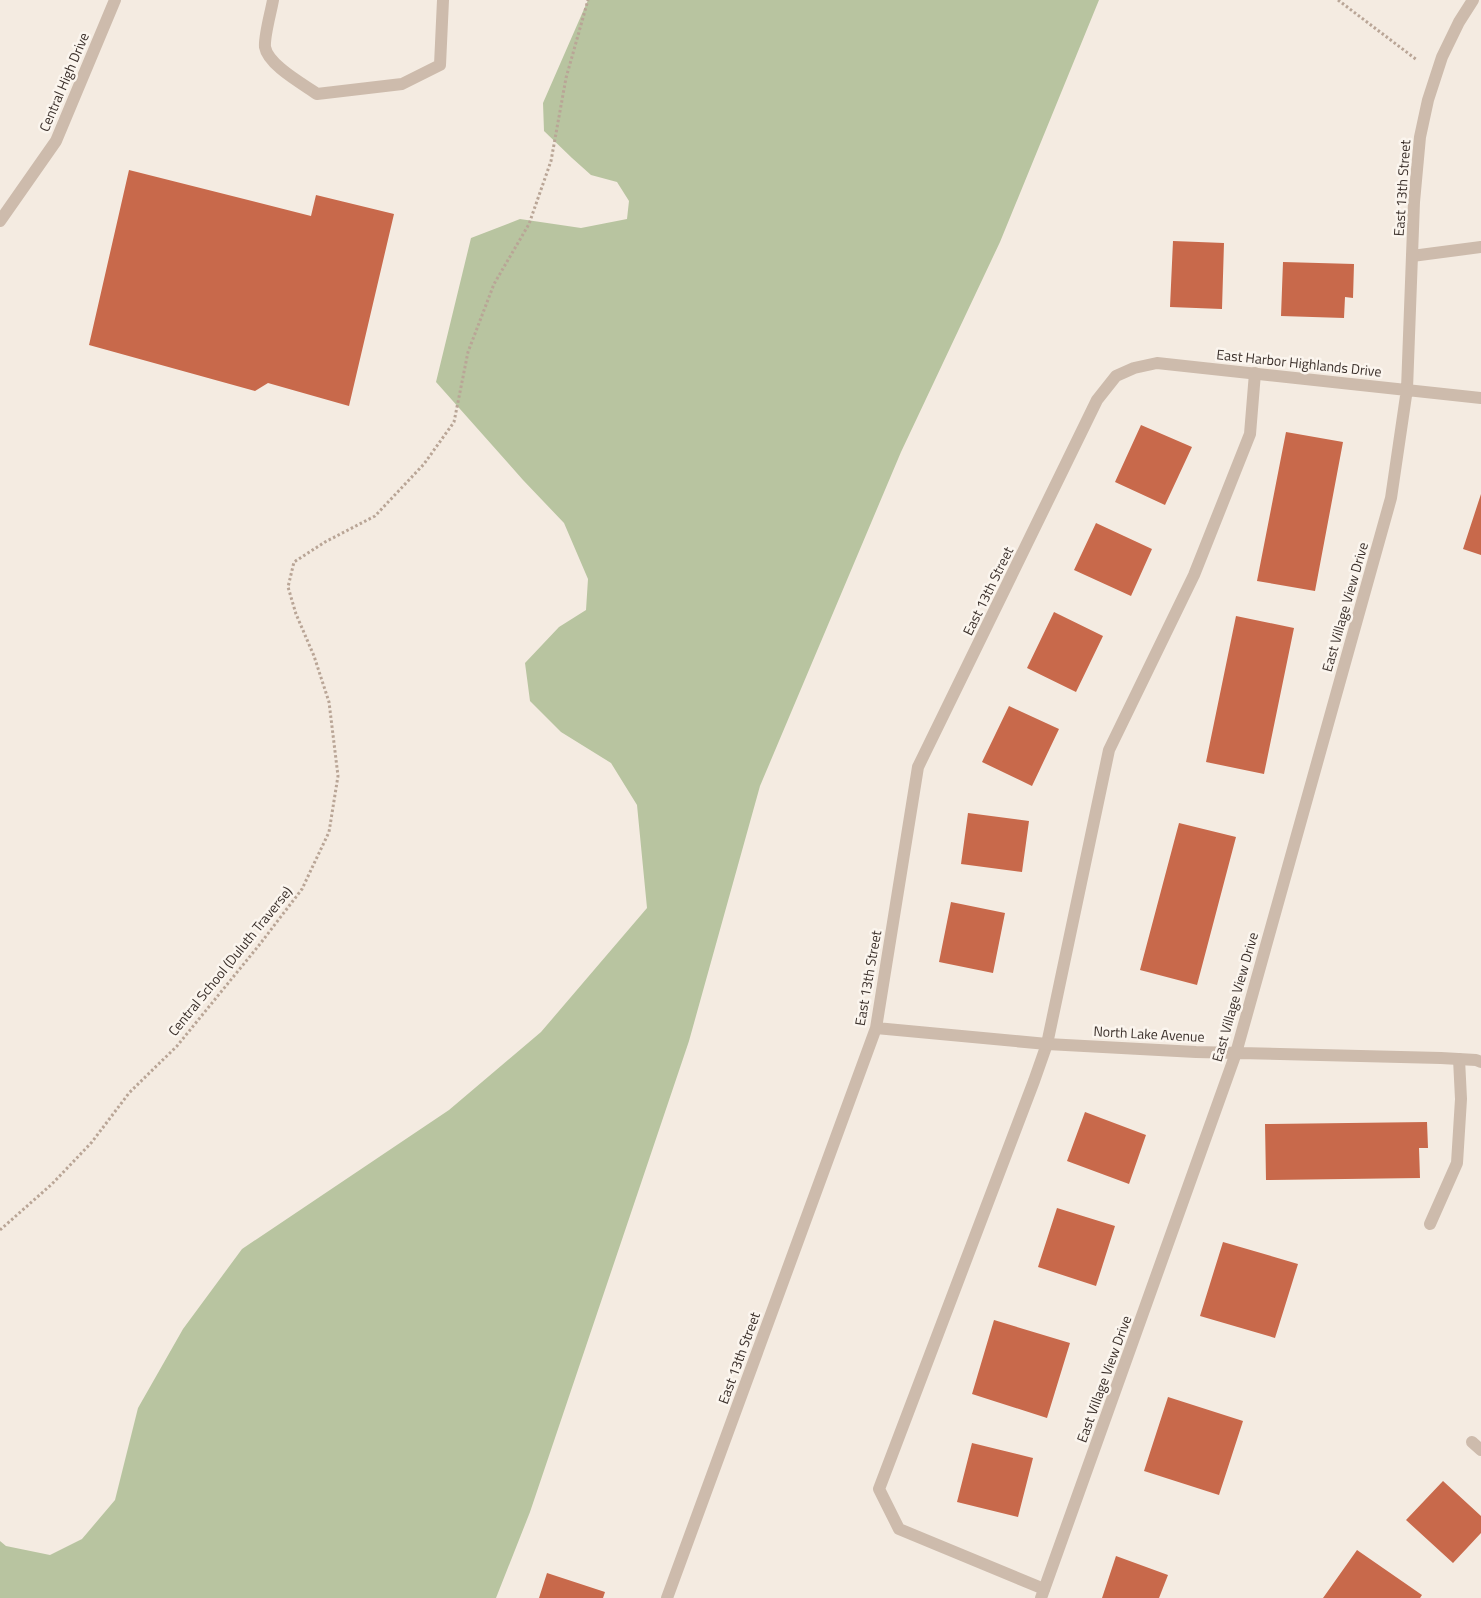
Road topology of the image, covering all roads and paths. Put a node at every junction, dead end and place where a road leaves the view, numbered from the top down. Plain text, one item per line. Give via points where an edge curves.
1 (115, 0) edge
2 (273, 0) edge
3 (443, 0) edge
4 (588, 0) edge
5 (1338, 0) edge
6 (1473, 0) edge
7 (1436, 74) junction
8 (0, 221) edge
9 (1481, 247) edge
10 (1412, 256) junction
11 (1255, 373) junction
12 (1116, 376) joint
13 (1407, 390) junction
14 (1481, 398) edge
15 (876, 1028) junction
16 (1047, 1044) junction
17 (1236, 1053) junction
18 (1460, 1059) junction
19 (1481, 1062) edge
20 (1430, 1224) dead end
21 (0, 1230) edge
22 (1043, 1593) edge
23 (667, 1598) edge

1 - 8 street, Central High Drive via 56,141
2 - 3 street via 265,48 277,67 317,94 402,84 440,65
4 - 21 path, Central School (Duluth Traverse) via 566,78 551,161 529,224 494,284 468,352 454,422 424,464 375,516 294,562 288,587 329,702 338,776 329,832 302,889 177,1046 129,1093 92,1142 52,1184
5 - 7 path
6 - 7 street, East 13th Street via 1442,56
7 - 10 street, East 13th Street via 1416,166
9 - 10 street
10 - 13 street, East 13th Street
11 - 12 street, East Harbor Highlands Drive via 1157,363
11 - 13 street, East Harbor Highlands Drive
11 - 16 street via 1250,434 1194,575 1109,750
12 - 15 street, East 13th Street via 1097,400 918,767
13 - 14 street, East Harbor Highlands Drive
13 - 17 street, East Village View Drive via 1391,498
15 - 16 street, North Lake Avenue
15 - 23 street, East 13th Street
16 - 17 street, North Lake Avenue
16 - 22 street via 880,1489 900,1529
17 - 18 street, North Lake Avenue
17 - 22 street, East Village View Drive
18 - 19 street, North Lake Avenue
18 - 20 street via 1457,1163

